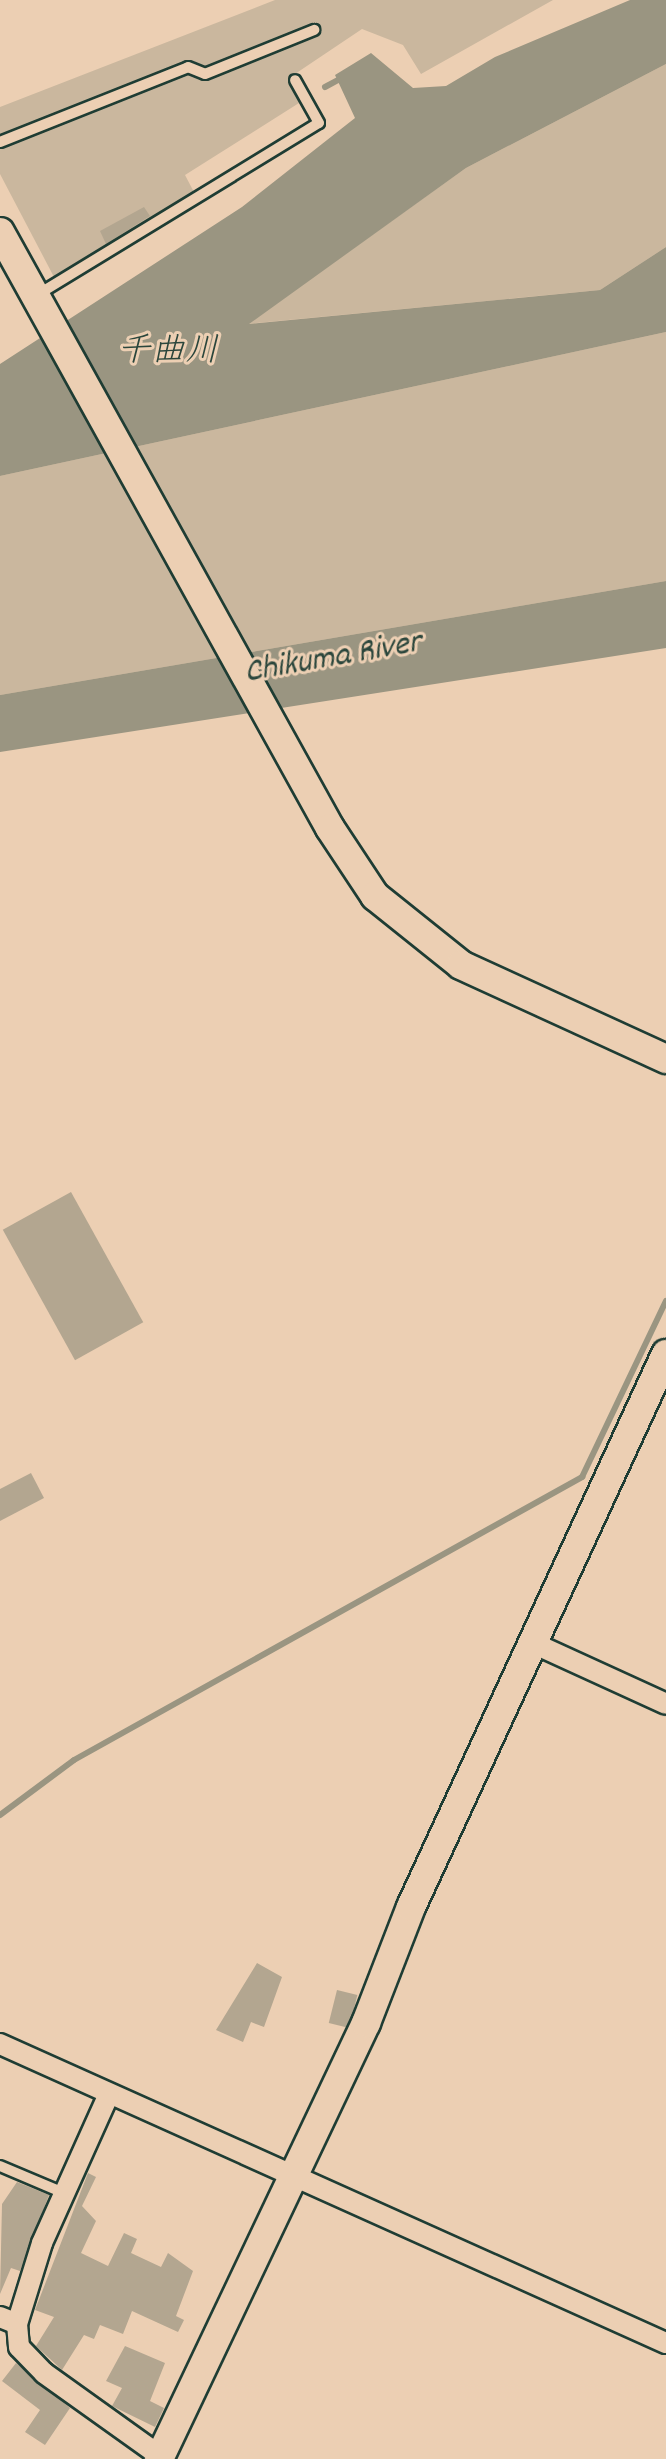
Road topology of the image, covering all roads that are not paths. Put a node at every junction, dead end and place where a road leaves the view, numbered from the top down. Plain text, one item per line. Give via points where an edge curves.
1 (314, 30) dead end
2 (295, 80) dead end
3 (0, 142) edge
4 (0, 232) edge
5 (37, 301) junction
6 (666, 1059) edge
7 (666, 1354) edge
8 (533, 1643) junction
9 (666, 1704) edge
10 (0, 2044) edge
11 (109, 2094) junction
12 (0, 2166) edge
13 (290, 2174) junction
14 (64, 2193) junction
15 (8, 2320) edge
16 (666, 2343) edge
17 (160, 2458) edge

1 - 3 lane via 205,74 188,67
2 - 5 lane via 319,123
4 - 5 street
5 - 6 street via 320,808 375,896 435,949
7 - 8 street
8 - 9 street
8 - 13 street via 411,1907 366,2023
10 - 11 street
11 - 13 street
11 - 14 street
12 - 14 lane
13 - 16 street
13 - 17 street
14 - 15 street
15 - 17 street via 19,2347 44,2373

